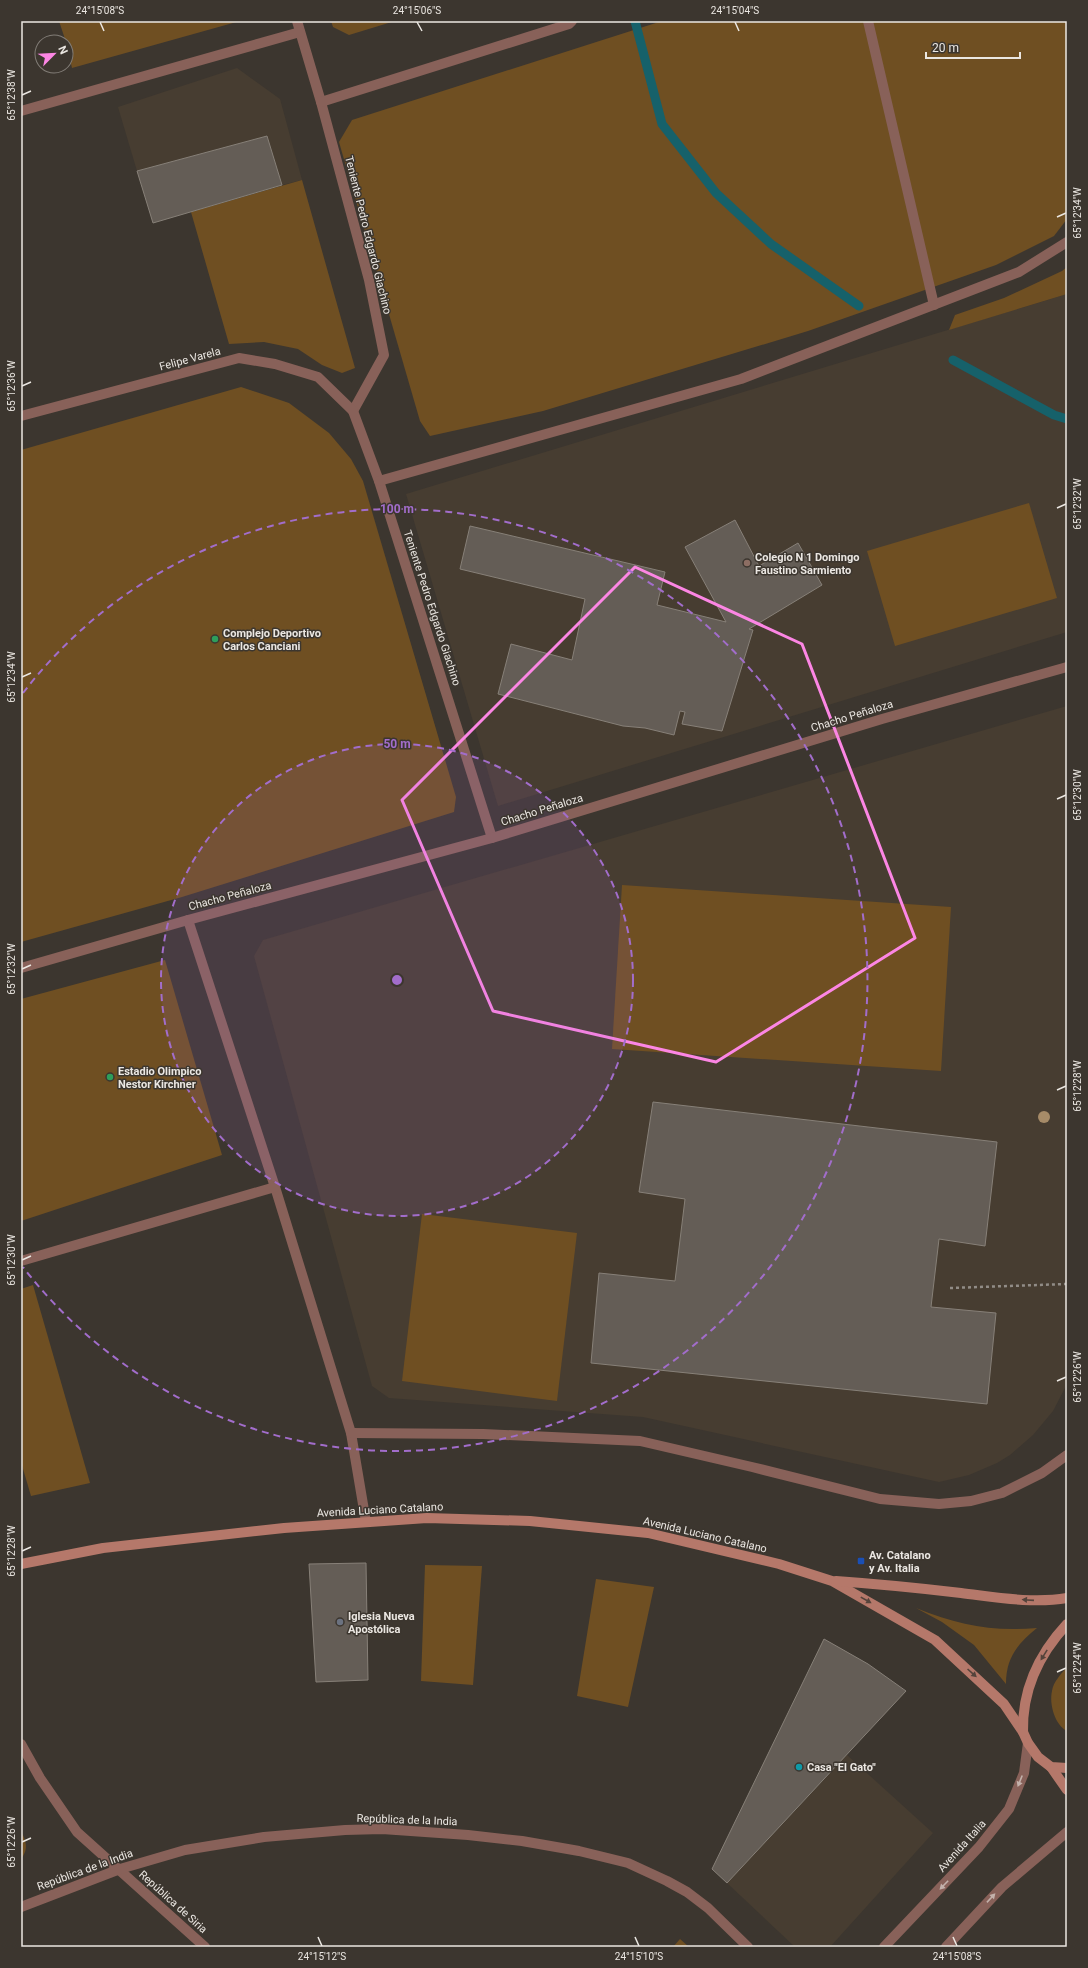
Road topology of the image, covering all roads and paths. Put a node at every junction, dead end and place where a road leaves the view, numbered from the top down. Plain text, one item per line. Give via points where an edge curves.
1 (297, 21) edge
2 (572, 21) edge
3 (868, 21) edge
4 (300, 32) junction
5 (321, 102) junction
6 (21, 111) edge
7 (1067, 242) edge
8 (934, 305) junction
9 (353, 411) junction
10 (21, 416) edge
11 (380, 481) junction
12 (1067, 667) edge
13 (492, 838) junction
14 (188, 920) junction
15 (21, 968) edge
16 (275, 1187) junction
17 (21, 1261) edge
18 (1067, 1284) edge
19 (950, 1288) dead end
20 (351, 1432) junction
21 (1067, 1455) edge
22 (366, 1522) junction
23 (21, 1564) edge
24 (832, 1581) junction
25 (1067, 1598) edge
26 (1067, 1624) edge
27 (1023, 1732) junction
28 (1028, 1743) junction
29 (21, 1744) edge
30 (1050, 1767) junction
31 (1067, 1768) edge
32 (1067, 1790) edge
33 (1067, 1832) edge
34 (120, 1869) junction
35 (21, 1906) edge
36 (205, 1947) edge
37 (748, 1947) edge
38 (884, 1947) edge
39 (946, 1947) edge

1 - 4 street, Teniente Pedro Edgardo Giachino
2 - 5 street
3 - 8 street
4 - 5 street, Teniente Pedro Edgardo Giachino
4 - 6 street
5 - 9 street, Teniente Pedro Edgardo Giachino via 369,280 384,355
7 - 8 street via 1019,272
8 - 11 street via 741,379
9 - 10 street, Felipe Varela via 318,377 275,364 239,358
9 - 11 street, Teniente Pedro Edgardo Giachino
11 - 13 street, Teniente Pedro Edgardo Giachino
12 - 13 street, Chacho Peñaloza via 882,719
13 - 14 street, Chacho Peñaloza
14 - 15 street, Chacho Peñaloza
14 - 16 street
16 - 17 street
16 - 20 street
18 - 19 path
20 - 21 street via 482,1434 640,1441 752,1466 880,1499 940,1504 971,1501 1002,1493 1042,1473
20 - 22 street
22 - 23 main road, Avenida Luciano Catalano via 284,1528 103,1548
22 - 24 main road, Avenida Luciano Catalano via 427,1518 530,1521 648,1534 779,1564
25 -> 24 main road via 1041,1601 907,1586
24 -> 27 main road via 934,1640 1004,1704
26 -> 27 main road via 1043,1655 1032,1675 1022,1715
27 - 28 main road
28 - 30 main road via 1038,1757
28 -> 38 street, Avenida Italia via 1024,1773 1009,1809 979,1847
29 - 34 street, República de Siria via 40,1778 77,1832
30 - 31 main road
30 - 32 main road
39 -> 33 street via 1002,1887
34 - 35 street, República de la India
34 - 36 street, República de Siria
34 - 37 street, República de la India via 198,1847 264,1837 345,1830 382,1829 514,1840 628,1863 687,1892 708,1908

